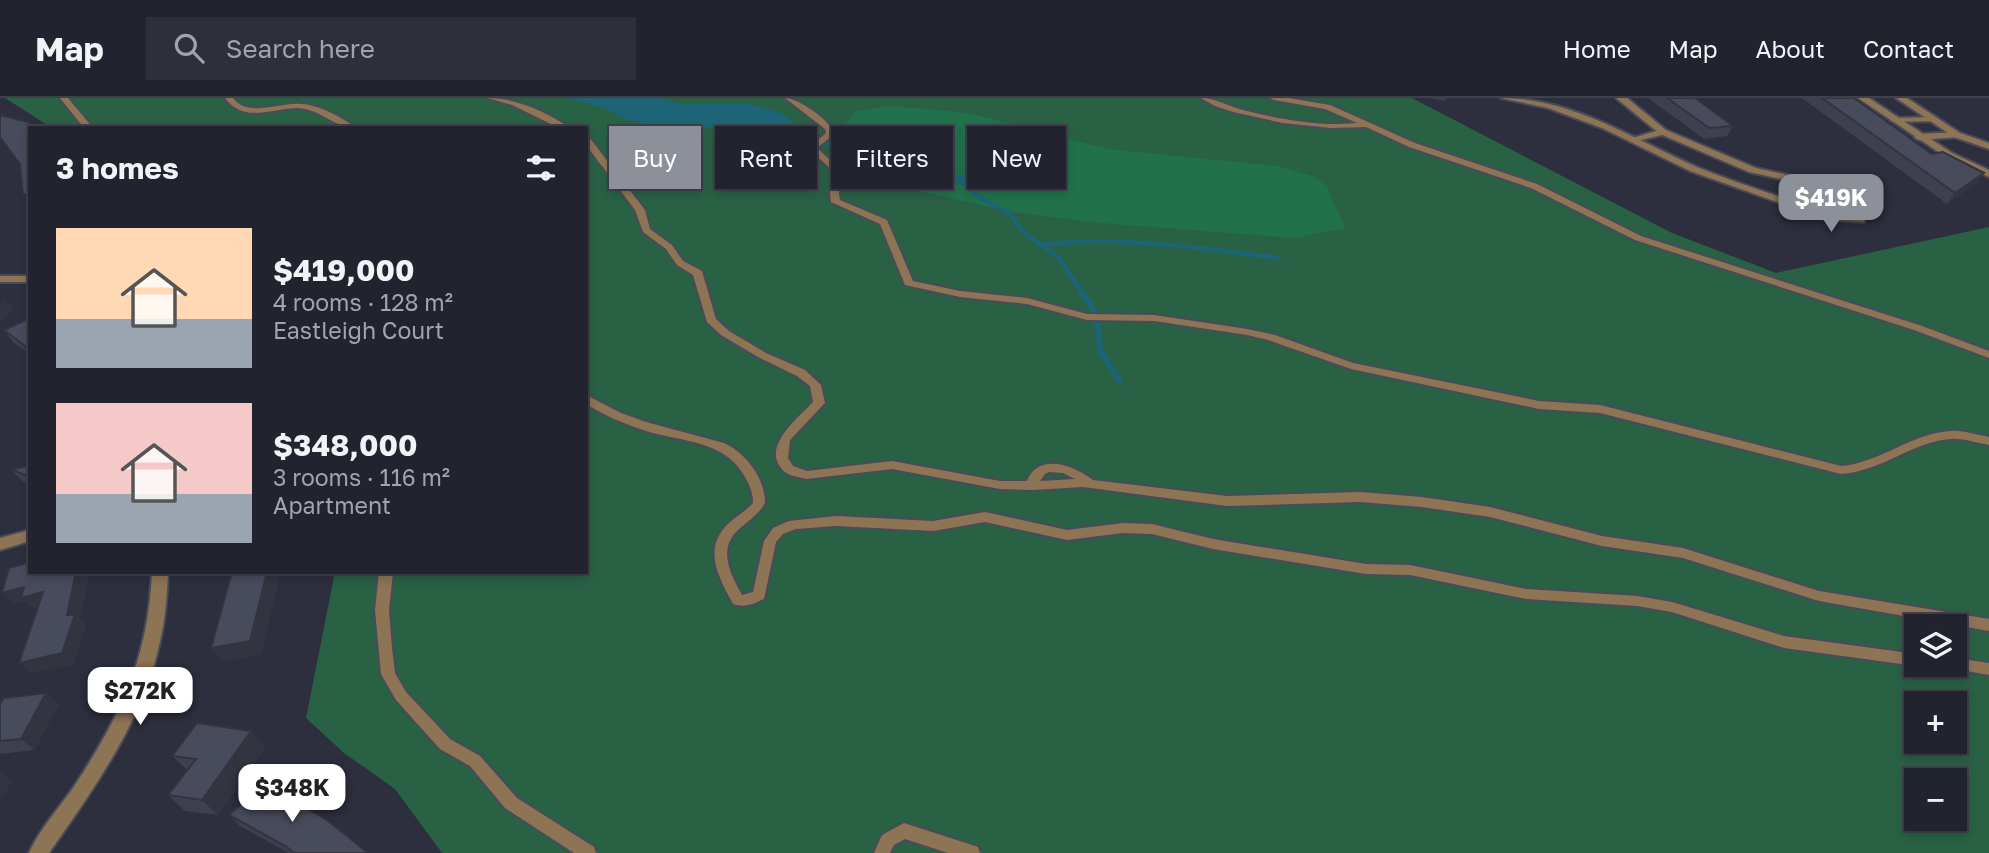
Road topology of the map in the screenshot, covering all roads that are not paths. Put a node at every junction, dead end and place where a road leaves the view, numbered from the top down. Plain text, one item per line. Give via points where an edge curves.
1 (64, 98) edge
2 (229, 98) edge
3 (492, 98) edge
4 (789, 98) edge
5 (1205, 98) edge
6 (1274, 98) edge
7 (1506, 98) edge
8 (1621, 98) edge
9 (1863, 98) edge
10 (1901, 98) edge
11 (1932, 119) junction
12 (1894, 120) junction
13 (1365, 125) junction
14 (87, 126) edge
15 (348, 126) edge
16 (562, 126) edge
17 (1662, 132) junction
18 (1957, 135) junction
19 (1919, 137) junction
20 (1633, 139) junction
21 (588, 142) edge
22 (1989, 146) edge
23 (1989, 174) edge
24 (0, 279) edge
25 (28, 279) edge
26 (1989, 355) edge
27 (588, 400) edge
28 (1989, 441) edge
29 (28, 536) edge
30 (0, 544) edge
31 (160, 574) edge
32 (386, 574) edge
33 (1989, 625) edge
34 (1904, 658) edge
35 (1967, 666) edge
36 (1989, 669) edge
37 (38, 853) edge
38 (588, 853) edge
39 (882, 853) edge
40 (972, 853) edge

1 - 14 lane
2 - 15 lane via 244,109 311,108
3 - 16 lane via 515,103
4 - 28 lane via 829,128 830,134 812,148 837,170 836,202 884,222 909,283 1027,301 1087,317 1154,318 1247,332 1351,366 1539,405 1600,410 1841,470 1856,470 1931,438 1951,435
5 - 13 lane via 1274,119
6 - 13 lane via 1327,107
7 - 20 street via 1550,106
8 - 17 street
9 - 12 street
10 - 11 street
11 - 12 lane
11 - 18 street
12 - 19 street
13 - 26 lane via 1534,186 1638,238
17 - 20 lane
17 - 20 street via 1753,170 1844,190 1865,206 1860,220 1832,218 1694,169
18 - 19 lane
18 - 22 street
19 - 23 street
21 - 33 lane via 640,210 646,230 669,247 680,263 698,273 711,320 725,333 815,385 819,403 785,439 782,449 789,469 806,475 892,466 1000,485 1032,486 1042,471 1053,467 1075,472 1090,484 1227,501 1360,497 1490,512 1602,541 1683,553 1819,596
24 - 25 street
27 - 34 lane via 626,419 736,455 760,495 752,512 722,537 717,554 738,600 759,595 770,541 778,531 794,524 836,521 920,527 985,517 1067,535 1152,529 1213,544 1366,569 1410,570 1526,594 1637,601 1672,607 1784,642
29 - 30 street
31 - 37 street via 156,629 124,716 92,774
32 - 38 lane via 384,648 388,674 401,696 445,744 475,761 511,803
35 - 36 lane
39 - 40 lane via 888,840 904,831

